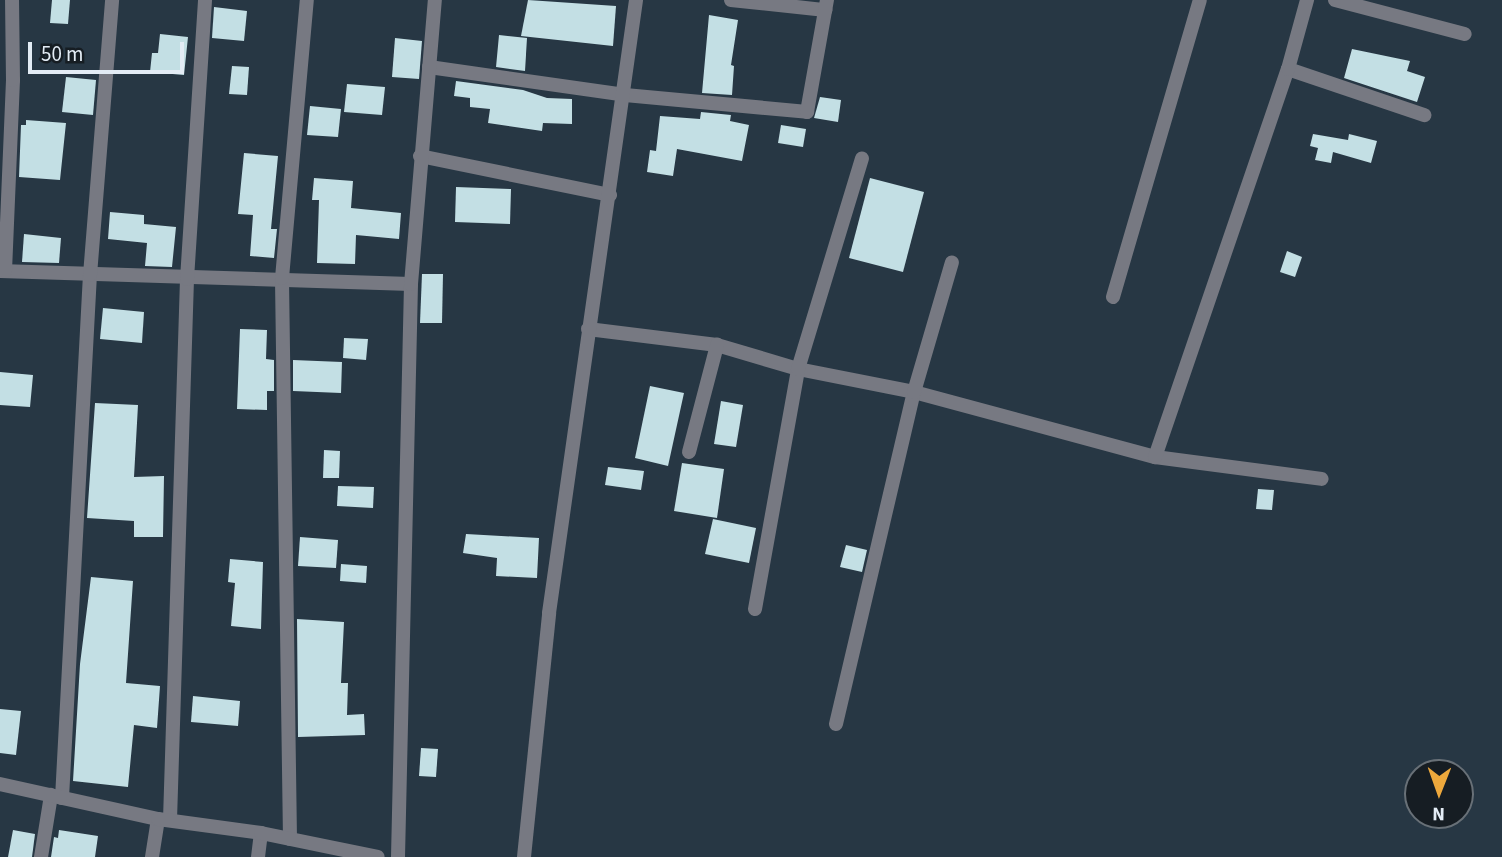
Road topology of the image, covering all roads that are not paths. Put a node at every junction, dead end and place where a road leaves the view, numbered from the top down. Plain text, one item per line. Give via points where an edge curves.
1 (12, 0) edge
2 (112, 0) edge
3 (205, 0) edge
4 (307, 0) edge
5 (435, 0) edge
6 (636, 0) edge
7 (731, 0) edge
8 (1200, 0) edge
9 (1307, 0) edge
10 (1335, 0) edge
11 (826, 5) edge
12 (1465, 34) dead end
13 (429, 66) junction
14 (1287, 69) junction
15 (625, 94) junction
16 (1424, 115) dead end
17 (420, 156) junction
18 (862, 159) dead end
19 (610, 195) junction
20 (952, 262) dead end
21 (2, 271) edge
22 (90, 275) junction
23 (282, 278) junction
24 (187, 279) junction
25 (411, 284) junction
26 (1113, 297) dead end
27 (588, 329) junction
28 (716, 345) junction
29 (799, 369) junction
30 (914, 392) junction
31 (689, 453) dead end
32 (1155, 457) junction
33 (1322, 479) dead end
34 (755, 609) dead end
35 (836, 724) dead end
36 (0, 784) edge
37 (56, 797) junction
38 (164, 819) junction
39 (261, 833) junction
40 (290, 839) junction
41 (358, 855) edge
42 (41, 857) edge
43 (152, 857) edge
44 (258, 857) edge
45 (378, 857) edge
46 (398, 857) edge
47 (524, 857) edge

1 - 21 street via 13,80
2 - 22 street
3 - 24 street
4 - 23 street
5 - 13 street
6 - 15 street
7 - 11 street
8 - 26 street
9 - 14 street
10 - 12 street
11 - 15 street via 807,112
13 - 15 street
13 - 17 street
14 - 16 street
14 - 32 street
15 - 19 street
17 - 19 street
17 - 25 street
18 - 29 street
19 - 27 street
20 - 30 street
21 - 22 street
22 - 24 street
22 - 37 street
23 - 24 street
23 - 25 street
23 - 40 street
24 - 38 street
25 - 46 street
27 - 28 street
27 - 47 street via 549,613
28 - 29 street
28 - 31 street
29 - 30 street
29 - 34 street
30 - 32 street
30 - 35 street
32 - 33 street
36 - 37 street
37 - 38 street
37 - 42 street
38 - 39 street
38 - 43 street
39 - 40 street
39 - 44 street
40 - 41 street
41 - 45 street

